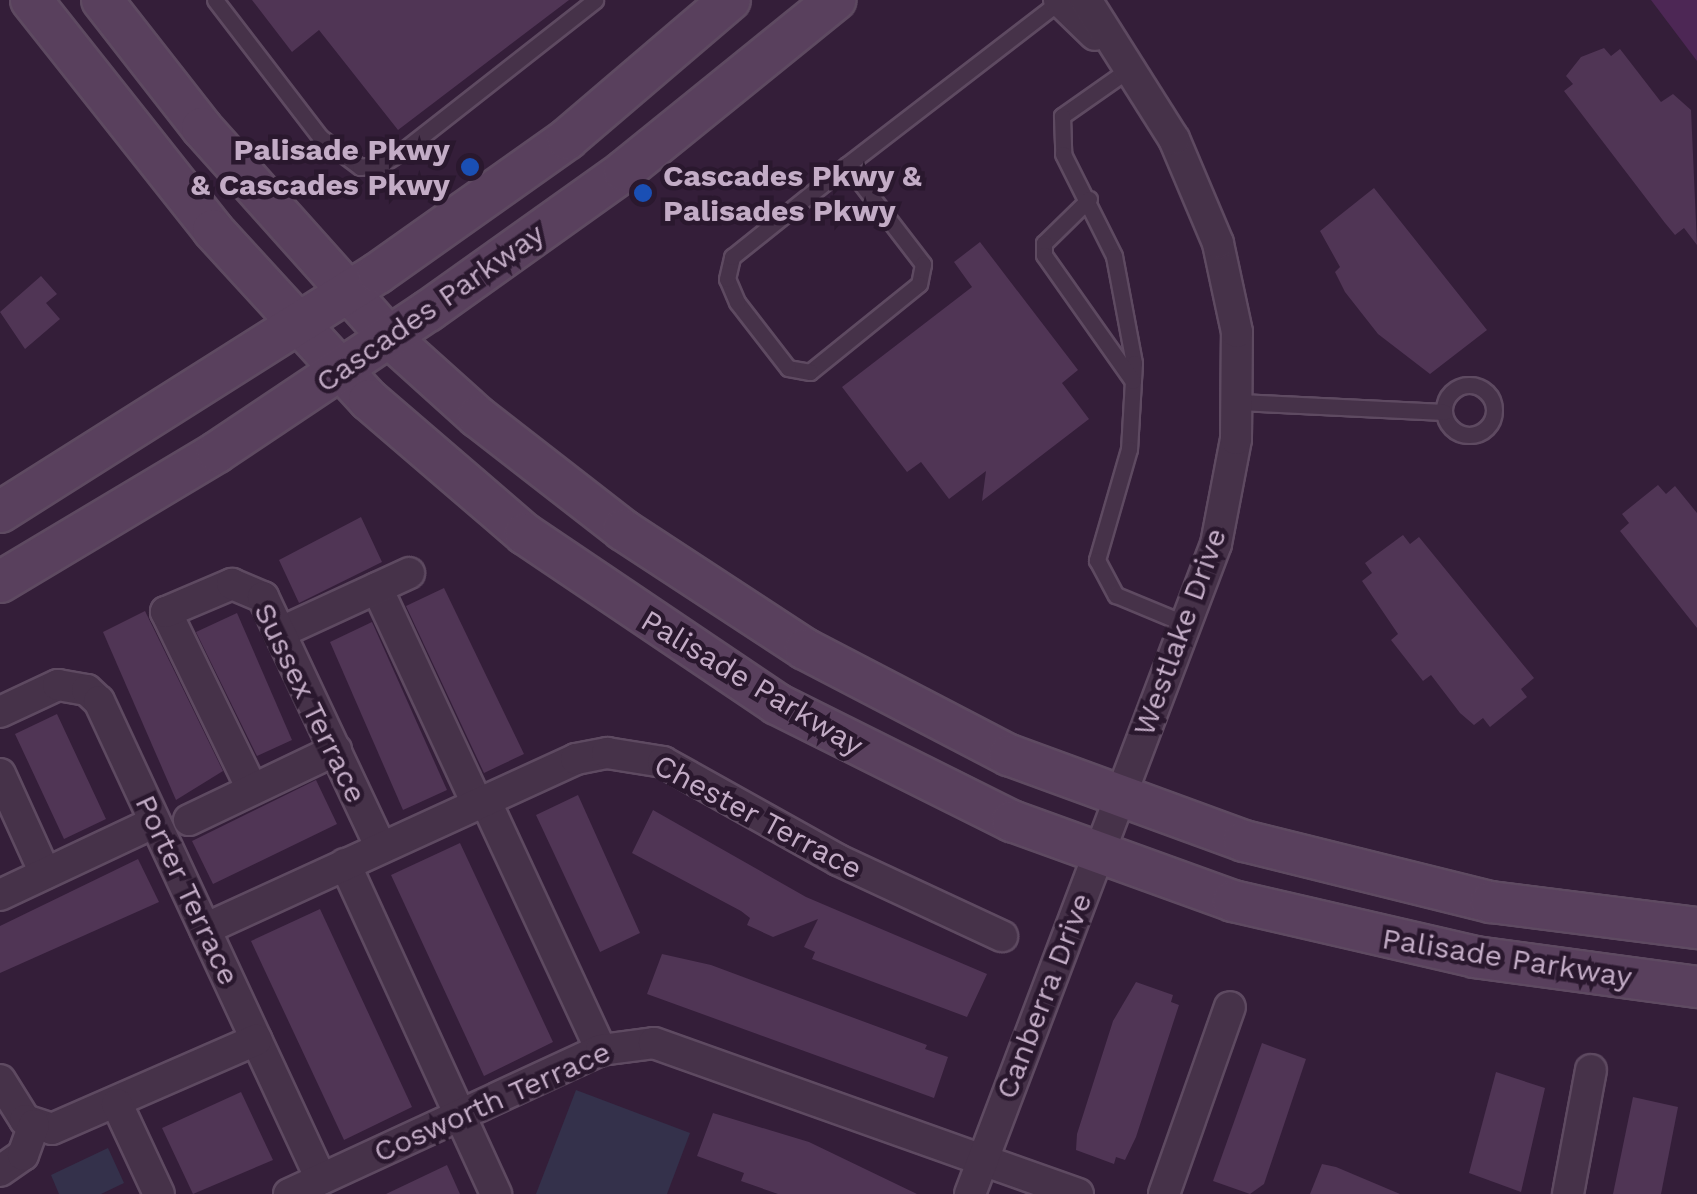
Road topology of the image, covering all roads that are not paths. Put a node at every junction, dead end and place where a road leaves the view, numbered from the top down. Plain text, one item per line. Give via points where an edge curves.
1 (30, 0) edge
2 (102, 0) edge
3 (215, 0) edge
4 (595, 0) edge
5 (730, 0) edge
6 (835, 0) edge
7 (1068, 0) edge
8 (1129, 69) junction
9 (847, 165) junction
10 (1089, 199) junction
11 (348, 292) junction
12 (298, 325) junction
13 (389, 337) junction
14 (340, 372) junction
15 (1133, 380) junction
16 (1239, 402) junction
17 (1444, 412) dead end
18 (0, 512) edge
19 (409, 573) dead end
20 (0, 582) edge
21 (376, 588) junction
22 (1186, 624) junction
23 (281, 632) junction
24 (0, 712) edge
25 (336, 750) junction
26 (0, 774) edge
27 (252, 789) junction
28 (1120, 799) junction
29 (481, 802) junction
30 (189, 820) dead end
31 (155, 822) junction
32 (380, 848) junction
33 (1096, 854) junction
34 (345, 864) junction
35 (45, 873) junction
36 (0, 895) edge
37 (1697, 928) edge
38 (205, 929) junction
39 (1002, 936) dead end
40 (1697, 986) edge
41 (1230, 1007) dead end
42 (256, 1040) junction
43 (600, 1050) junction
44 (1590, 1070) dead end
45 (0, 1080) edge
46 (117, 1104) junction
47 (463, 1113) junction
48 (34, 1125) junction
49 (982, 1160) junction
50 (0, 1171) edge
51 (321, 1179) junction
52 (160, 1194) edge
53 (289, 1194) edge
54 (496, 1194) edge
55 (970, 1194) edge
56 (1078, 1194) edge
57 (1164, 1194) edge
58 (1568, 1194) edge

1 - 12 main road, Palisade Parkway via 213,230
2 - 11 main road, Palisade Parkway via 202,128
3 - 4 lane via 320,136 360,168 404,150
5 - 11 main road, Cascades Parkway via 567,139
6 - 13 main road, Cascades Parkway via 624,171
7 - 8 street, Westlake Drive
7 - 9 lane
8 - 10 lane via 1062,116 1064,154
8 - 16 street, Westlake Drive via 1182,156 1218,243 1237,332
9 - 9 lane via 732,257 726,280 788,368 810,372 920,284 923,264
10 - 15 lane via 1114,256
10 - 15 lane via 1044,243 1044,256
11 - 12 main road, Cascades Parkway
11 - 13 main road, Palisade Parkway
12 - 14 main road, Palisade Parkway
12 - 18 main road, Cascades Parkway
13 - 14 main road, Cascades Parkway
13 - 28 main road, Palisade Parkway via 536,465 724,599 912,708
14 - 20 main road, Cascades Parkway
14 - 33 main road, Palisade Parkway via 525,534 693,653 891,766
15 - 22 lane via 1129,449 1096,560 1116,594
16 - 17 lane
16 - 22 street, Westlake Drive via 1216,544
19 - 21 street
21 - 23 street
21 - 29 street
22 - 28 street, Westlake Drive
23 - 25 street, Sussex Terrace
23 - 27 street, Sussex Terrace via 264,597 248,586 219,587 166,612
24 - 31 street, Porter Terrace via 58,685 88,690 99,700
25 - 27 street
25 - 32 street, Sussex Terrace
26 - 35 street
27 - 30 street
28 - 33 street, Canberra Drive
28 - 37 main road, Palisade Parkway via 1365,874 1508,904
29 - 32 street, Chester Terrace
29 - 39 street, Chester Terrace via 576,759 636,755 664,762 838,860
29 - 43 street
31 - 35 street
31 - 38 street, Porter Terrace
32 - 34 street, Chester Terrace
33 - 40 main road, Palisade Parkway via 1234,901 1364,935 1582,974
33 - 49 street, Canberra Drive
34 - 38 street, Chester Terrace
34 - 47 street
35 - 36 street
38 - 42 street, Porter Terrace
41 - 57 street
42 - 46 street
42 - 51 street, Porter Terrace
43 - 47 street, Cosworth Terrace
43 - 49 street, Cosworth Terrace via 654,1043 680,1048
44 - 58 street
45 - 48 street via 13,1108
46 - 48 street via 72,1125
46 - 52 street
47 - 51 street, Cosworth Terrace
47 - 54 street
48 - 50 street via 23,1154
49 - 55 street, Canberra Drive
49 - 56 street, Cosworth Terrace
51 - 53 street, Cosworth Terrace

